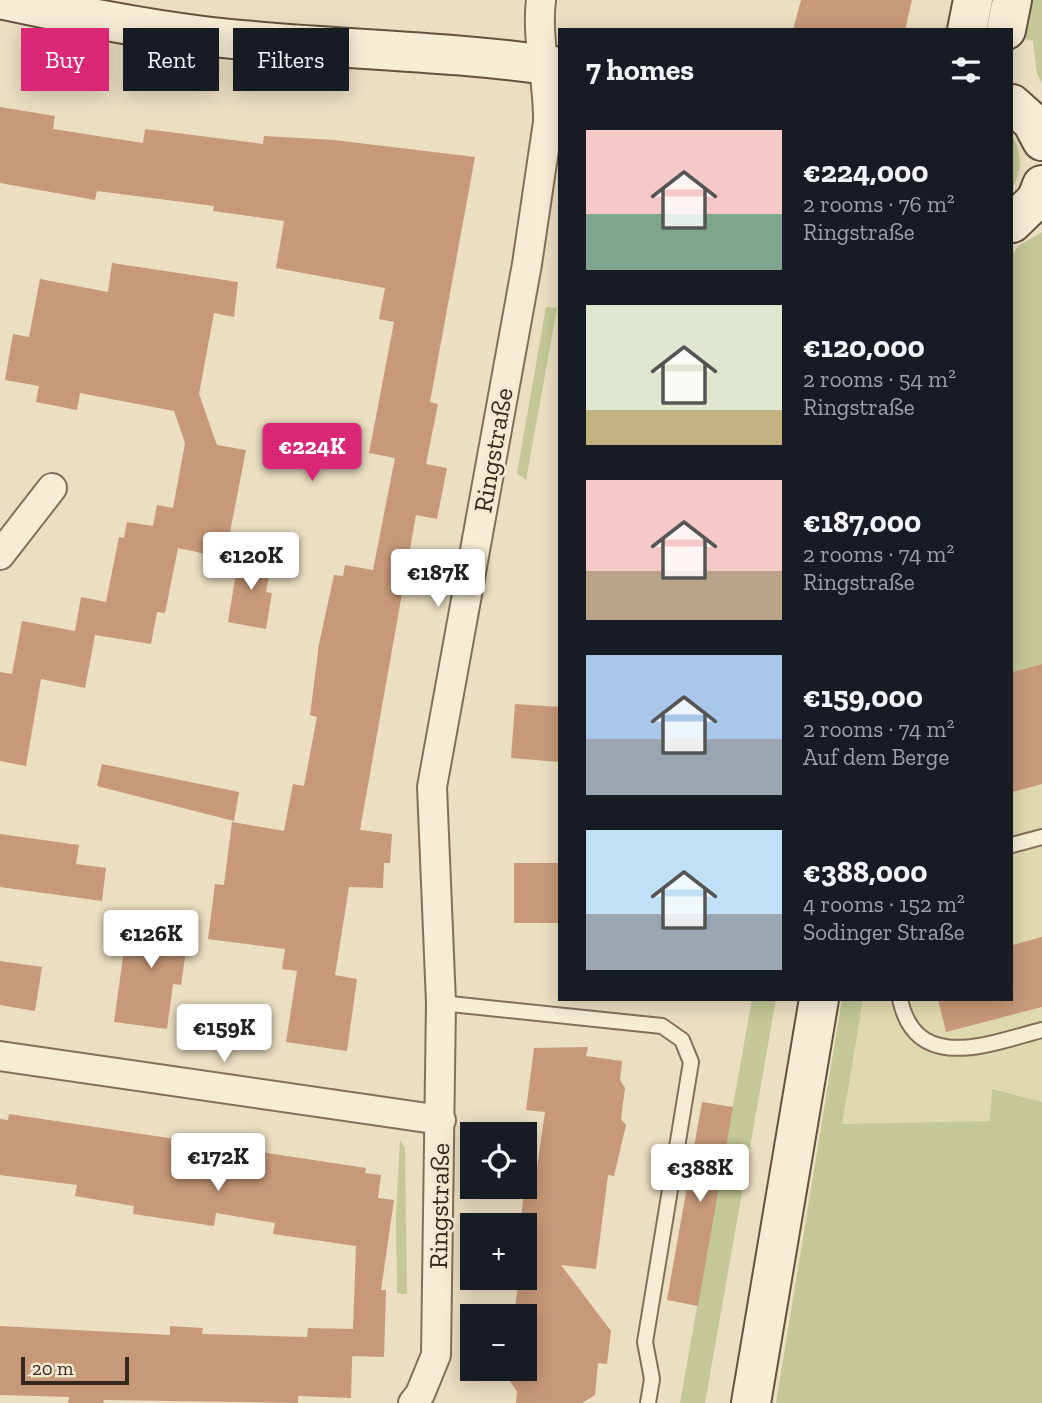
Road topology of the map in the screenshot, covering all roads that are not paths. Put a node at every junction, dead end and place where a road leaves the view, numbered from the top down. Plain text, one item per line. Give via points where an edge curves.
1 (4, 0) edge
2 (541, 0) edge
3 (973, 0) edge
4 (1012, 0) edge
5 (96, 9) edge
6 (967, 28) edge
7 (1006, 28) edge
8 (551, 66) edge
9 (1013, 105) edge
10 (1042, 141) edge
11 (52, 488) dead end
12 (0, 555) edge
13 (1042, 837) edge
14 (1013, 845) edge
15 (819, 1001) edge
16 (901, 1001) edge
17 (441, 1003) junction
18 (1042, 1030) edge
19 (0, 1056) edge
20 (441, 1120) junction
21 (413, 1403) edge
22 (648, 1403) edge
23 (751, 1403) edge

1 - 5 main road
2 - 8 street, Ringstraße via 538,30
3 - 6 main road
4 - 7 main road
5 - 8 main road via 204,36 469,54
8 - 17 street, Ringstraße via 548,122 527,264 432,787
9 - 10 main road via 1032,122
11 - 12 street
13 - 14 lane
15 - 23 main road
16 - 18 lane via 910,1025 937,1046 979,1046
17 - 20 street, Ringstraße
17 - 22 lane via 662,1026 682,1040 691,1062 645,1342 652,1379
19 - 20 street
20 - 21 street, Ringstraße via 436,1355

